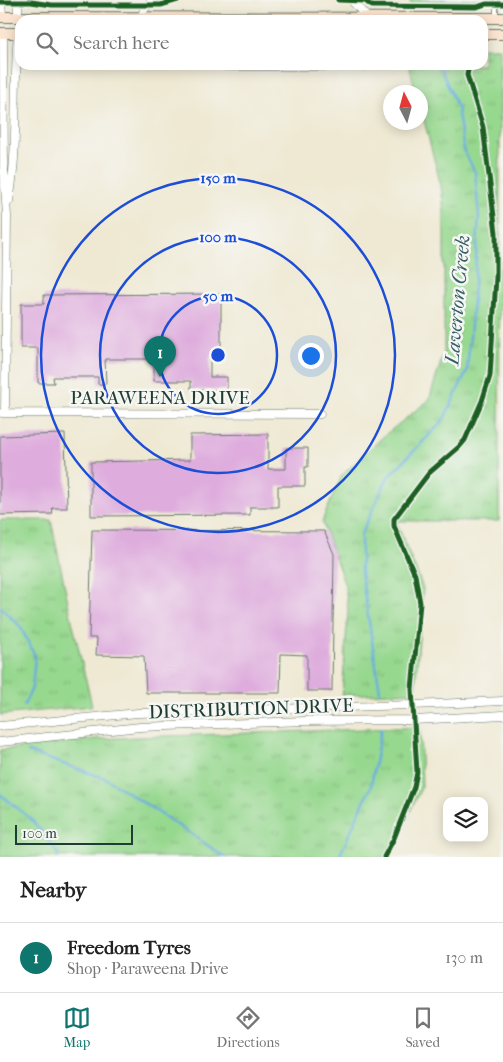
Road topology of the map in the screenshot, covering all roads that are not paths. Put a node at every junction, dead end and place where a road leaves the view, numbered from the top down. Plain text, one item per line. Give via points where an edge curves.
1 (1, 0) edge
2 (18, 0) edge
3 (152, 0) edge
4 (351, 0) edge
5 (496, 0) edge
6 (18, 15) edge
7 (143, 15) edge
8 (365, 15) edge
9 (1, 17) edge
10 (15, 17) edge
11 (499, 18) edge
12 (1, 33) edge
13 (15, 33) edge
14 (488, 34) edge
15 (503, 34) edge
16 (18, 70) edge
17 (0, 79) edge
18 (4, 90) junction
19 (7, 216) junction
20 (3, 413) edge
21 (320, 414) dead end
22 (503, 700) edge
23 (450, 703) junction
24 (194, 711) junction
25 (503, 715) edge
26 (113, 716) junction
27 (452, 718) junction
28 (0, 726) edge
29 (195, 726) junction
30 (114, 730) junction
31 (0, 742) edge

1 - 9 street
2 - 6 street
3 - 7 street
4 - 8 street
5 - 11 lane
9 - 10 main road
9 - 12 main road
12 - 13 main road
12 - 18 street
14 - 15 main road
16 - 19 street via 14,165
17 - 18 street
18 - 19 street
19 - 20 street
20 - 21 street, PARAWEENA DRIVE
22 - 23 street, DISTRIBUTION DRIVE
23 - 24 street, DISTRIBUTION DRIVE
23 - 27 street
24 - 26 street, DISTRIBUTION DRIVE
24 - 29 street
25 - 27 street, DISTRIBUTION DRIVE
26 - 28 street, DISTRIBUTION DRIVE
26 - 30 street
27 - 29 street, DISTRIBUTION DRIVE
29 - 30 street, DISTRIBUTION DRIVE
30 - 31 street, DISTRIBUTION DRIVE

